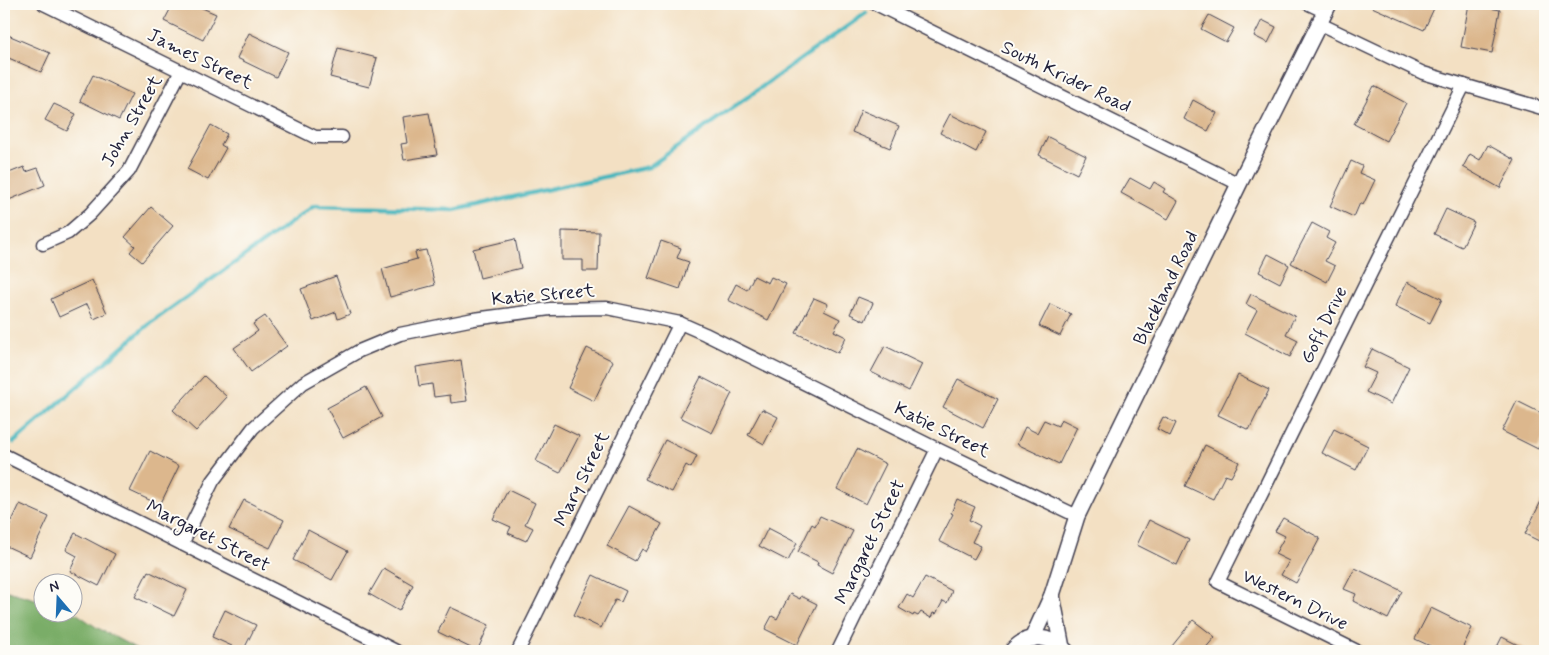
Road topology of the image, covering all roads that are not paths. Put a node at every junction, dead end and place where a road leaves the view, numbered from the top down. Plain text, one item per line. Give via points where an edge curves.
1 (44, 4) edge
2 (876, 4) edge
3 (1302, 4) edge
4 (1324, 14) edge
5 (182, 71) junction
6 (1464, 85) junction
7 (1545, 109) edge
8 (342, 136) dead end
9 (1239, 184) junction
10 (43, 244) dead end
11 (680, 324) junction
12 (937, 449) junction
13 (4, 455) edge
14 (1077, 516) junction
15 (182, 544) junction
16 (1218, 582) joint
17 (1052, 595) junction
18 (1032, 639) junction
19 (1064, 650) edge
20 (396, 651) edge
21 (518, 651) edge
22 (838, 651) edge
23 (1012, 651) edge
24 (1356, 651) edge

1 - 5 street, James Street
2 - 9 street, South Krider Road
3 - 4 lane
4 - 6 street via 1423,73
4 - 9 street, Blackland Road
5 - 8 street, James Street via 315,137
5 - 10 street, John Street via 129,171 68,233
6 - 7 street
6 - 16 street, Goff Drive
9 - 14 street, Blackland Road
11 - 12 street, Katie Street
11 - 15 street, Katie Street via 607,308 550,310 474,319 409,332 359,351 303,383 252,428 213,481
11 - 21 street, Mary Street
12 - 14 street, Katie Street
12 - 22 street, Margaret Street
13 - 15 street, Margaret Street
14 - 17 street, Blackland Road
15 - 20 street, Margaret Street
16 - 24 street, Western Drive
17 - 18 street, Blackland Road
17 - 19 street, Blackland Road
18 - 19 street via 1048,639
18 - 23 street via 1017,645

